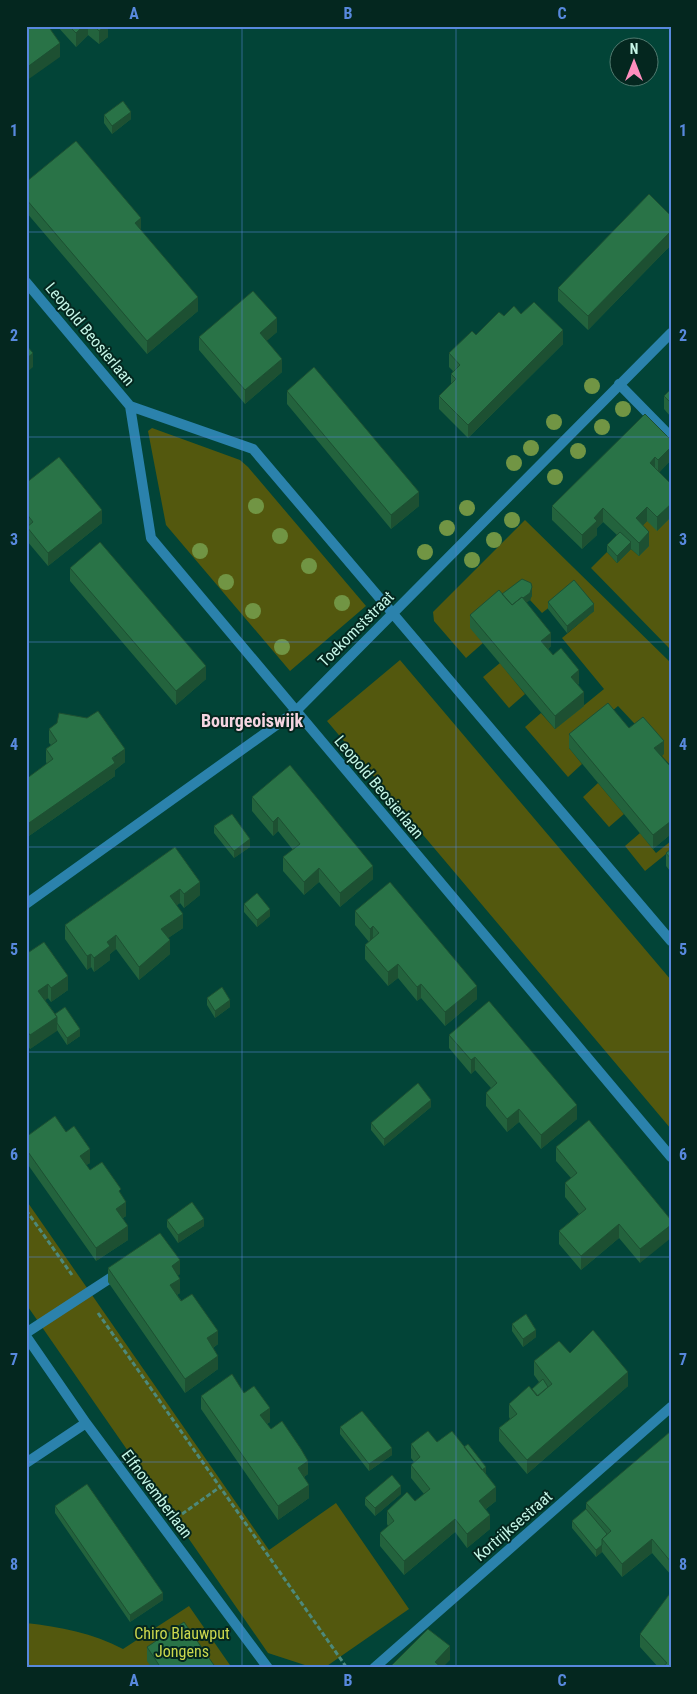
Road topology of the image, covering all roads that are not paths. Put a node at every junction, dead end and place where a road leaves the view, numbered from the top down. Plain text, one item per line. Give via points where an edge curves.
1 (26, 282) edge
2 (671, 333) edge
3 (619, 384) junction
4 (130, 406) junction
5 (671, 437) edge
6 (393, 613) junction
7 (296, 711) junction
8 (26, 904) edge
9 (671, 941) edge
10 (671, 1157) edge
11 (123, 1269) edge
12 (26, 1334) edge
13 (671, 1406) edge
14 (86, 1423) junction
15 (26, 1463) edge
16 (268, 1668) edge
17 (374, 1668) edge

1 - 4 street, Leopold Beosierlaan
2 - 3 street, Toekomststraat
3 - 5 street
3 - 6 street, Toekomststraat
4 - 6 street, Leopold Beosierlaan via 253,450
4 - 7 street, Leopold Beosierlaan via 151,538
6 - 7 street, Toekomststraat
6 - 9 street, Leopold Beosierlaan
7 - 8 street, Toekomststraat
7 - 10 street, Leopold Beosierlaan
11 - 12 street
12 - 14 street, Elfnovemberlaan
13 - 17 street, Kortrijksestraat
14 - 15 street
14 - 16 street, Elfnovemberlaan

